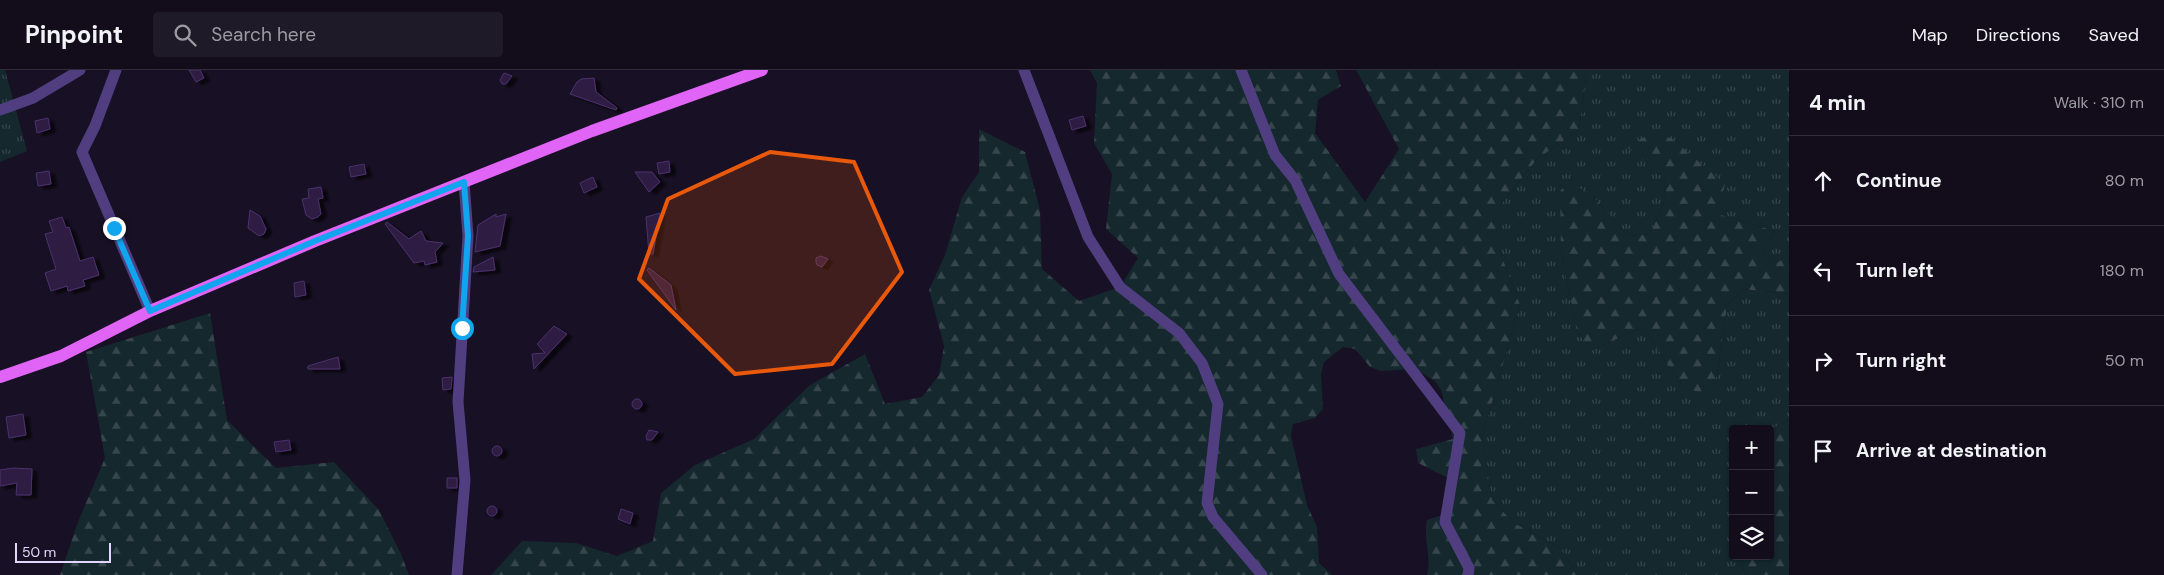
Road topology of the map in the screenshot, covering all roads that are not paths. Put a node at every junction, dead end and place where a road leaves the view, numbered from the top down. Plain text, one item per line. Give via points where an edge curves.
1 (80, 70) edge
2 (116, 70) edge
3 (762, 70) edge
4 (1024, 70) edge
5 (1241, 70) edge
6 (0, 110) edge
7 (464, 182) junction
8 (150, 311) junction
9 (0, 377) edge
10 (457, 575) edge
11 (1262, 575) edge
12 (1468, 575) edge

1 - 6 street via 33,98
2 - 8 street via 82,152
3 - 7 main road via 592,131
4 - 11 street via 1088,237 1120,287 1179,333 1202,363 1218,404 1207,503 1213,517
5 - 12 street via 1275,155 1295,180 1339,274 1460,433 1445,522 1469,568
7 - 8 main road
7 - 10 street via 468,236 458,402 465,480
8 - 9 main road via 61,356

